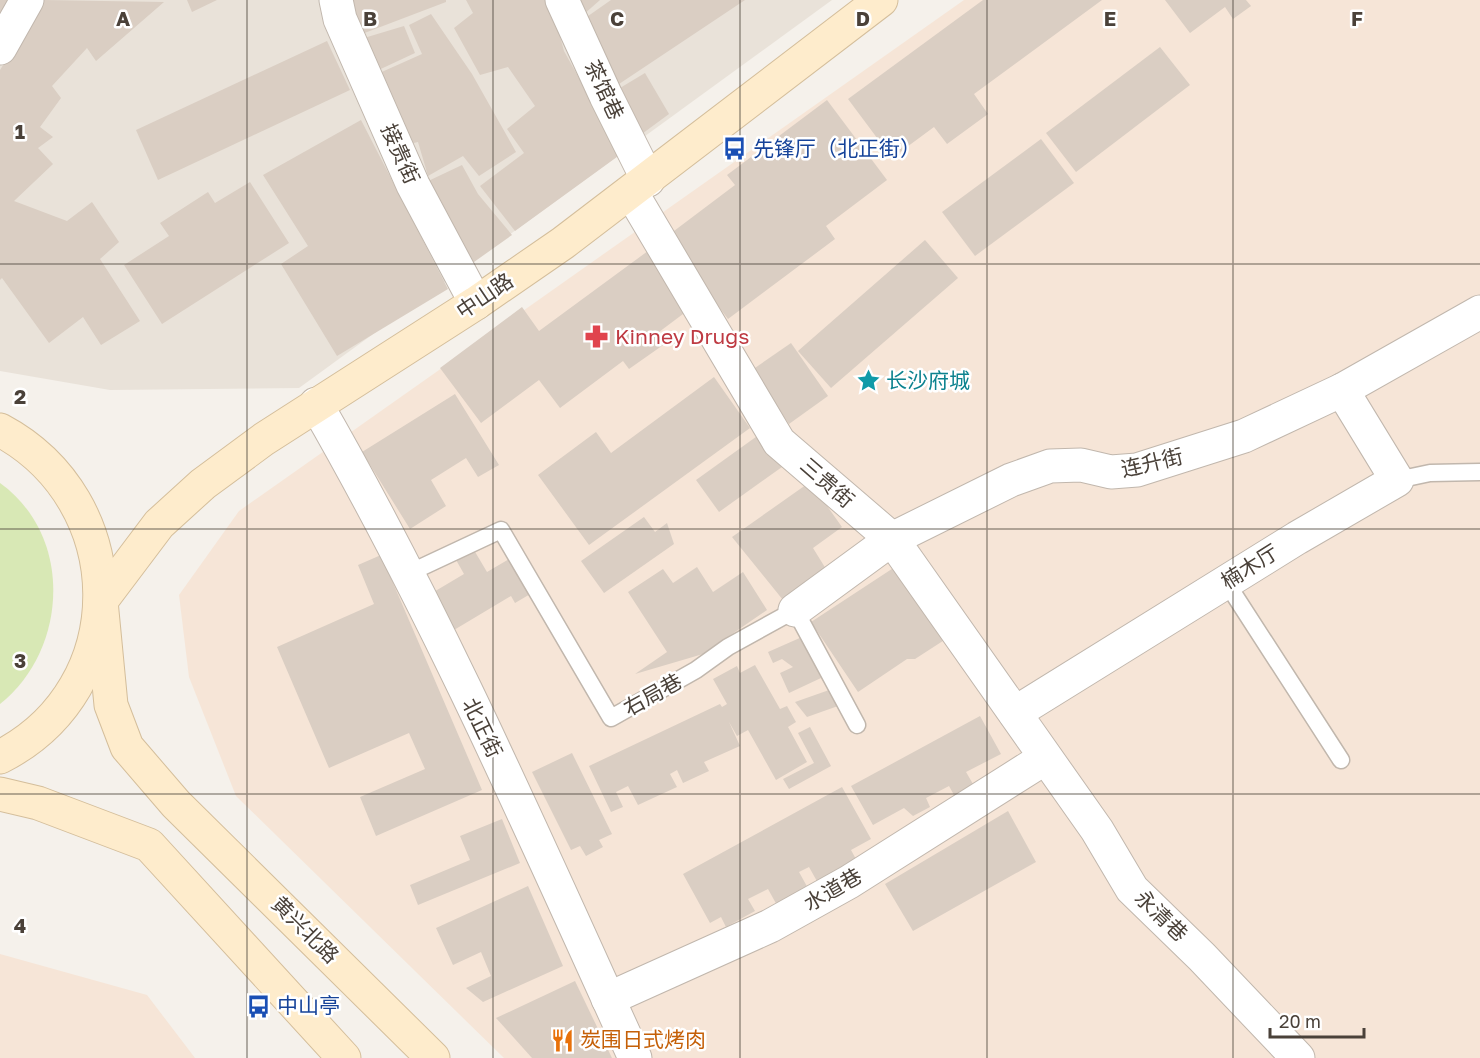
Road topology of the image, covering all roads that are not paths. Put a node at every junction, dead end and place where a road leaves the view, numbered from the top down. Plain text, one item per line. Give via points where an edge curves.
1 (27, 0) edge
2 (336, 0) edge
3 (562, 0) edge
4 (881, 0) edge
5 (0, 48) edge
6 (639, 186) junction
7 (476, 303) junction
8 (1480, 312) edge
9 (1342, 390) junction
10 (316, 404) junction
11 (0, 430) edge
12 (1480, 472) edge
13 (1397, 480) junction
14 (892, 539) junction
15 (407, 574) junction
16 (1226, 582) junction
17 (101, 601) junction
18 (795, 610) junction
19 (1015, 714) junction
20 (857, 725) dead end
21 (0, 757) edge
22 (1045, 758) junction
23 (1341, 760) dead end
24 (0, 794) edge
25 (608, 999) junction
26 (344, 1058) edge
27 (433, 1058) edge
28 (635, 1058) edge
29 (1298, 1058) edge

1 - 5 street
2 - 7 street, 接贵街 via 340,19 413,185
3 - 6 street, 茶馆巷
4 - 6 main road, 中山路
6 - 7 main road, 中山路
6 - 14 street, 三贵街 via 779,442
7 - 10 main road, 中山路
8 - 9 street, 连升街
9 - 13 street
9 - 14 street, 连升街 via 1244,436 1137,470 1111,472 1081,465 1050,466 1001,485
10 - 15 street, 北正街
10 - 17 main road, 中山路 via 181,502 141,546
11 - 17 main road via 39,456 74,498 95,548
12 - 13 lane via 1431,473
13 - 16 street, 楠木厅
14 - 18 street, 连升街
14 - 19 street, 三贵街
15 - 18 lane, 右局巷 via 501,530 611,718
15 - 25 street, 北正街
16 - 19 street, 楠木厅
16 - 23 lane
17 - 21 main road via 96,633 74,688 36,734
17 - 27 main road, 黄兴北路 via 111,705 127,747 176,804
18 - 20 lane
19 - 22 street, 三贵街
22 - 25 street, 水道巷 via 849,882 770,926
22 - 29 street, 永清巷 via 1097,830 1132,889
24 - 26 main road via 38,803 149,845
25 - 28 street, 北正街

